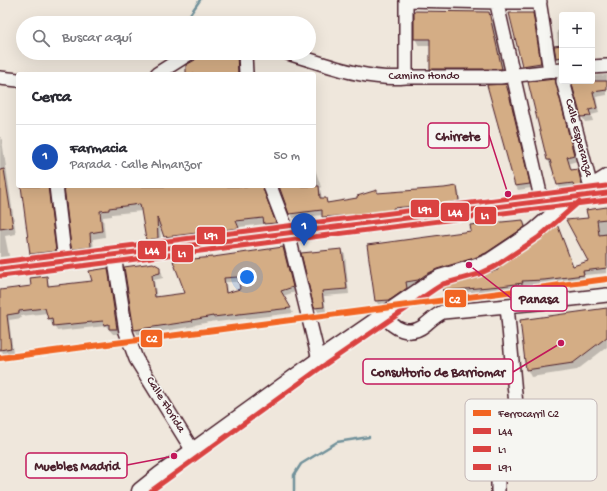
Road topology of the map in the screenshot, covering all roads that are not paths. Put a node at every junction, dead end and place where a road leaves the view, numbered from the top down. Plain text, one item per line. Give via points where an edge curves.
1 (406, 0) edge
2 (496, 1) edge
3 (539, 1) edge
4 (179, 60) edge
5 (245, 60) edge
6 (314, 60) edge
7 (607, 66) edge
8 (595, 68) edge
9 (159, 72) edge
10 (246, 72) edge
11 (559, 74) edge
12 (513, 76) junction
13 (406, 77) junction
14 (0, 78) edge
15 (16, 80) edge
16 (562, 84) edge
17 (607, 176) edge
18 (56, 188) edge
19 (271, 188) edge
20 (597, 191) edge
21 (574, 198) junction
22 (542, 202) junction
23 (509, 206) junction
24 (483, 209) junction
25 (534, 232) junction
26 (288, 233) junction
27 (114, 255) junction
28 (65, 261) junction
29 (0, 269) edge
30 (607, 295) edge
31 (507, 306) junction
32 (384, 315) junction
33 (319, 360) junction
34 (516, 399) edge
35 (193, 451) junction
36 (140, 491) edge

1 - 2 street
1 - 13 street
2 - 3 street
2 - 12 street
3 - 11 street, Calle Esperanza
4 - 9 street
5 - 10 street
6 - 13 street, Camino Hondo via 361,73 394,78
7 - 8 street
11 - 12 street, Camino Hondo
12 - 13 street, Camino Hondo
12 - 22 street
14 - 15 street
16 - 20 street, Calle Esperanza
17 - 20 street
18 - 28 street
19 - 26 street
20 - 21 main road
21 - 22 main road
21 - 25 main road
22 - 23 main road
22 - 24 main road via 525,195 482,199
23 - 24 main road
23 - 25 main road via 531,215 536,222
24 - 26 main road
25 - 32 main road via 485,264 436,280
26 - 27 main road
26 - 33 street
27 - 28 main road
27 - 35 street, Calle Florida via 126,332 136,359
28 - 29 main road
30 - 31 street
31 - 32 street via 443,312 412,331 399,330
31 - 34 street
32 - 33 main road
33 - 35 main road
35 - 36 main road

